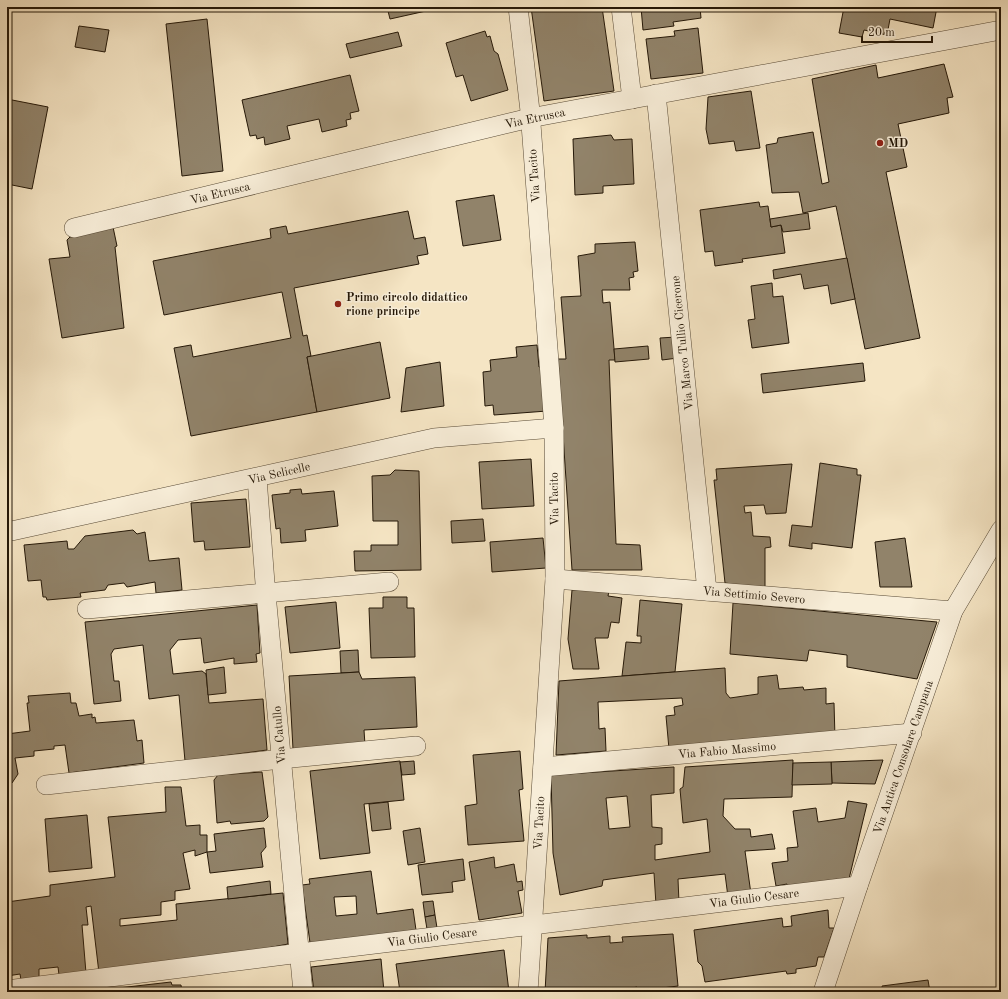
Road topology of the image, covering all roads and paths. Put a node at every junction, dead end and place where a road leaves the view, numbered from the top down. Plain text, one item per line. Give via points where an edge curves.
1 (518, 7) edge
2 (621, 7) edge
3 (1001, 30) edge
4 (656, 94) junction
5 (632, 99) junction
6 (530, 118) junction
7 (74, 228) dead end
8 (554, 428) junction
9 (257, 478) junction
10 (1001, 530) edge
11 (7, 532) edge
12 (555, 580) junction
13 (389, 582) dead end
14 (707, 591) junction
15 (266, 593) junction
16 (87, 609) dead end
17 (954, 611) junction
18 (912, 733) junction
19 (416, 746) dead end
20 (281, 759) junction
21 (543, 767) junction
22 (46, 785) dead end
23 (858, 886) junction
24 (533, 925) junction
25 (300, 953) junction
26 (7, 990) edge
27 (302, 992) edge
28 (528, 992) edge
29 (823, 992) edge

1 - 6 street, Via Tacito
2 - 5 street
3 - 4 street, Via Etrusca
4 - 5 street, Via Etrusca
4 - 14 street, Via Marco Tullio Cicerone
5 - 6 street, Via Etrusca
6 - 7 street, Via Etrusca
6 - 8 street, Via Tacito
8 - 9 street, Via Selicelle via 434,438
8 - 12 street, Via Tacito
9 - 11 street, Via Selicelle
9 - 15 street, Via Catullo
10 - 17 street, Via Antica Consolare Campana
12 - 14 street, Via Settimio Severo
12 - 21 street, Via Tacito
13 - 15 street
14 - 17 street, Via Settimio Severo
15 - 16 street
15 - 20 street, Via Catullo
17 - 18 street, Via Antica Consolare Campana
18 - 21 street, Via Fabio Massimo
18 - 23 street, Via Antica Consolare Campana
19 - 20 street
20 - 22 street
20 - 25 street, Via Catullo
21 - 24 street, Via Tacito
23 - 24 street, Via Giulio Cesare
23 - 29 street, Via Antica Consolare Campana
24 - 25 street, Via Giulio Cesare
24 - 28 street, Via Tacito
25 - 26 street, Via Giulio Cesare
25 - 27 street, Via Catullo

